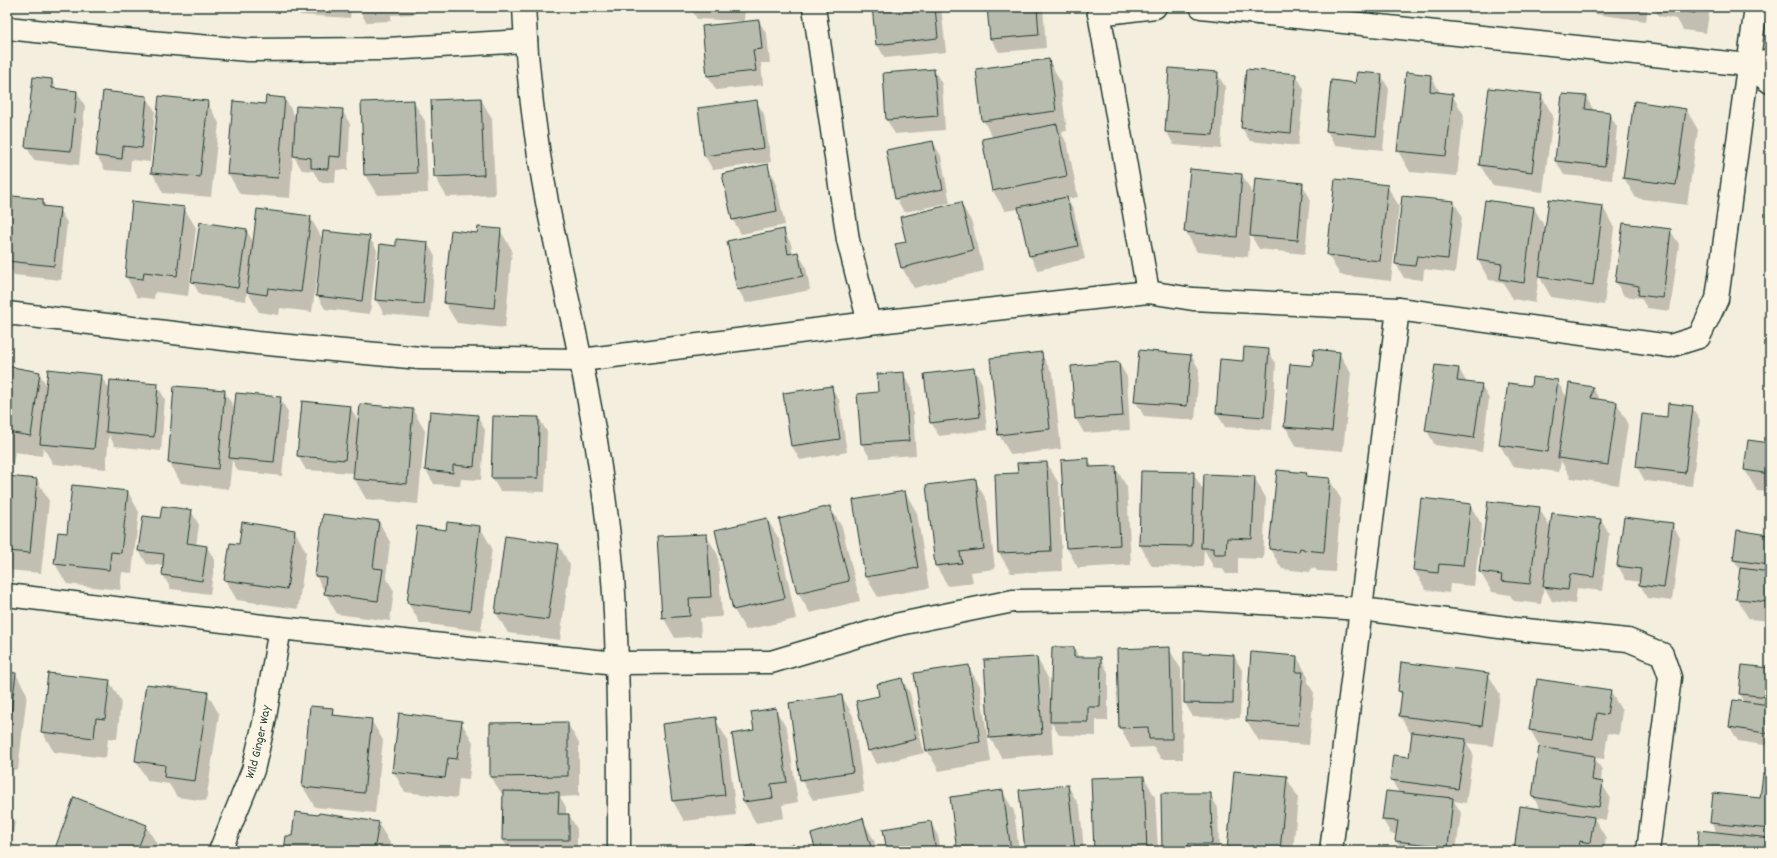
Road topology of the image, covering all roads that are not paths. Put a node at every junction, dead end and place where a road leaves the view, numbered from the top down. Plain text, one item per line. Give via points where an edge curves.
1 (524, 7) edge
2 (814, 7) edge
3 (1155, 7) edge
4 (1201, 7) edge
5 (1756, 7) edge
6 (1099, 10) edge
7 (7, 28) edge
8 (526, 41) junction
9 (1770, 60) edge
10 (1748, 66) junction
11 (1770, 82) edge
12 (1148, 292) junction
13 (1398, 309) junction
14 (7, 313) edge
15 (869, 322) junction
16 (582, 360) junction
17 (7, 594) edge
18 (1362, 609) junction
19 (280, 628) junction
20 (616, 663) junction
21 (220, 851) edge
22 (619, 851) edge
23 (1331, 851) edge
24 (1648, 851) edge

1 - 8 street
2 - 15 street via 848,240
3 - 6 street
4 - 10 street
5 - 10 street
6 - 12 street
7 - 8 street via 249,50 387,49
8 - 16 street via 534,121 547,201
9 - 10 street
10 - 11 street
10 - 13 street via 1717,299 1699,337 1670,346
12 - 13 street via 1193,299
12 - 15 street
13 - 18 street
14 - 16 street via 257,343 420,358
15 - 16 street
16 - 20 street via 607,525 614,594
17 - 19 street
18 - 20 street via 1193,599 1013,602 894,625 771,662
18 - 23 street
18 - 24 street via 1516,629 1628,640 1662,654 1670,677
19 - 20 street
19 - 21 street, Wild Ginger Way via 264,724 252,770
20 - 22 street

